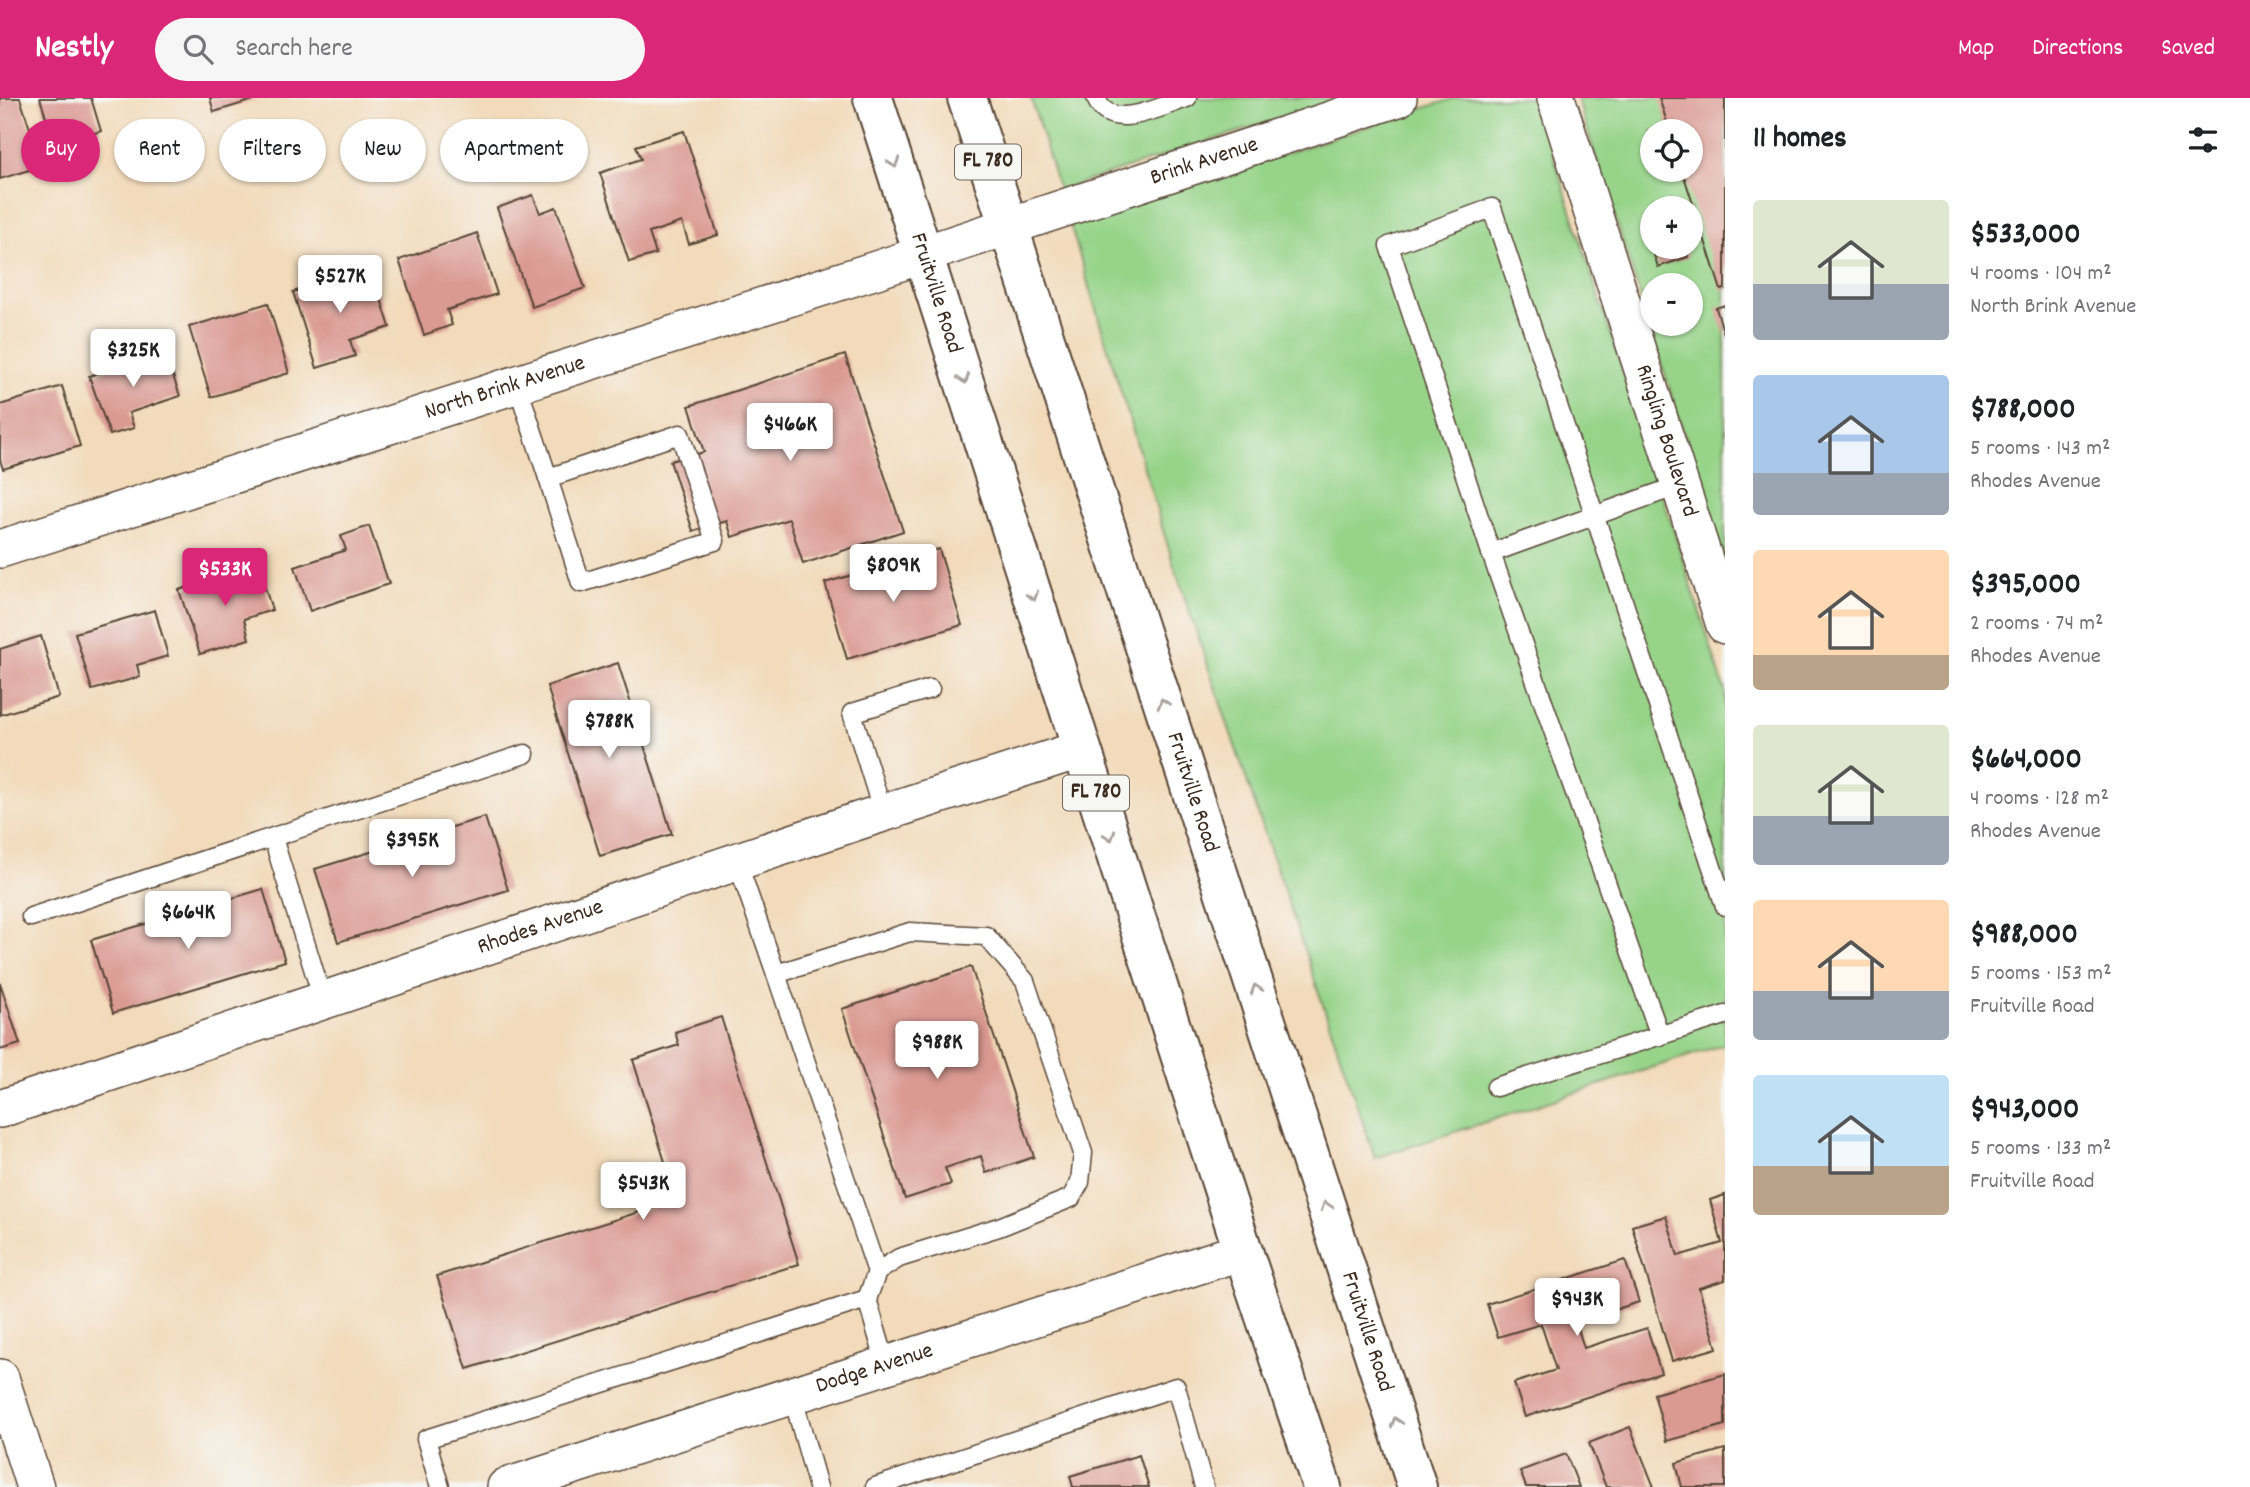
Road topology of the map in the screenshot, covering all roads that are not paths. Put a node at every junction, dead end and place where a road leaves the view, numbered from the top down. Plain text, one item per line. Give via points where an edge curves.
1 (873, 98) edge
2 (967, 98) edge
3 (1096, 98) edge
4 (1184, 98) edge
5 (1398, 98) edge
6 (1556, 98) edge
7 (1010, 226) junction
8 (924, 255) junction
9 (517, 384) junction
10 (548, 478) junction
11 (1680, 485) junction
12 (1594, 517) junction
13 (0, 549) edge
14 (1491, 553) junction
15 (1725, 625) edge
16 (930, 689) dead end
17 (1082, 749) junction
18 (525, 754) dead end
19 (883, 813) junction
20 (273, 838) junction
21 (737, 862) junction
22 (1725, 906) edge
23 (31, 917) dead end
24 (776, 974) junction
25 (323, 1000) junction
26 (1725, 1015) edge
27 (1660, 1036) junction
28 (1496, 1087) dead end
29 (0, 1108) edge
30 (1243, 1251) junction
31 (877, 1272) junction
32 (867, 1299) junction
33 (886, 1364) junction
34 (0, 1378) edge
35 (792, 1394) junction
36 (35, 1487) edge
37 (439, 1487) edge
38 (506, 1487) edge
39 (818, 1487) edge
40 (875, 1487) edge
41 (1204, 1487) edge
42 (1322, 1487) edge
43 (1417, 1487) edge

1 -> 8 main road, Fruitville Road / FL 780
2 - 7 main road, Fruitville Road / FL 780
3 - 4 lane via 1108,114 1125,118
5 - 7 street, Brink Avenue
6 - 11 street, Ringling Boulevard
7 - 8 street, North Brink Avenue
43 -> 7 main road, Fruitville Road / FL 780
8 - 9 street, North Brink Avenue
8 -> 17 main road, Fruitville Road / FL 780
9 - 10 lane
9 - 13 street, North Brink Avenue
10 - 10 lane via 582,583 715,541 680,434
11 - 12 lane
11 - 15 street, Ringling Boulevard
12 - 14 lane
12 - 14 lane via 1492,208 1390,246
12 - 22 lane
14 - 27 lane
16 - 19 lane via 852,713
17 - 19 street, Rhodes Avenue
17 -> 30 main road, Fruitville Road / FL 780
18 - 20 lane
19 - 21 street, Rhodes Avenue
20 - 23 lane
20 - 25 lane
21 - 24 lane
21 - 25 street, Rhodes Avenue
24 - 31 lane
24 - 31 lane via 910,932 986,936 1025,981 1083,1153 1080,1182 1071,1198 999,1227 899,1258
25 - 29 street, Rhodes Avenue
26 - 27 lane
27 - 28 lane
30 - 33 street, Dodge Avenue
30 - 42 main road, Fruitville Road / FL 780
31 - 32 lane
32 - 33 lane
32 - 37 lane via 426,1439
33 - 35 street, Dodge Avenue
34 - 36 street
35 - 38 street, Dodge Avenue
35 - 39 lane
40 - 41 lane via 1176,1387

